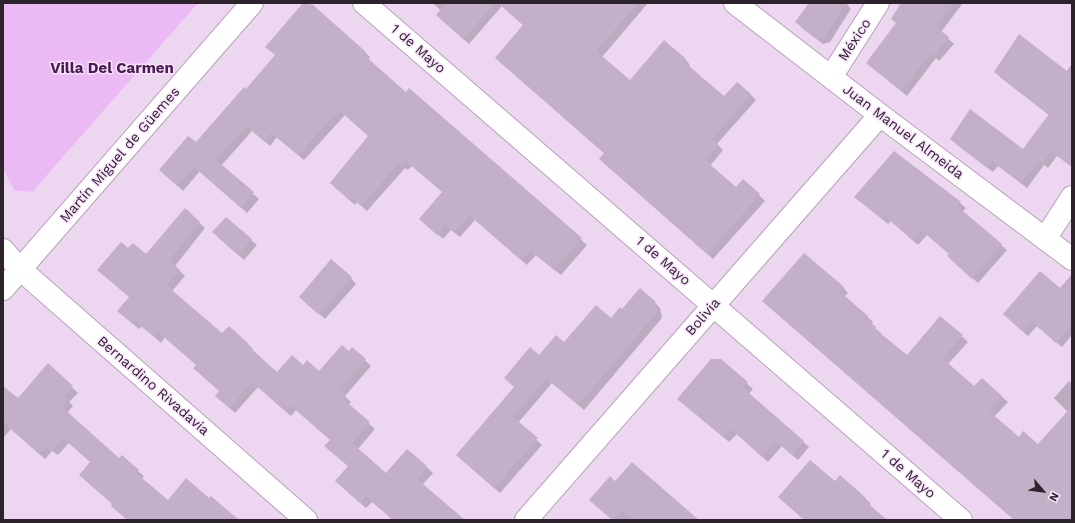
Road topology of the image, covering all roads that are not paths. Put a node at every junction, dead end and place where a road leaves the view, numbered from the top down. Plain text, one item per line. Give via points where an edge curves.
1 (252, 3) edge
2 (364, 3) edge
3 (735, 3) edge
4 (878, 3) edge
5 (831, 77) junction
6 (880, 115) junction
7 (1072, 197) edge
8 (1045, 239) junction
9 (3, 250) edge
10 (1072, 259) edge
11 (20, 269) junction
12 (3, 289) edge
13 (714, 305) junction
14 (306, 520) edge
15 (526, 520) edge
16 (961, 520) edge

1 - 11 street, Martín Miguel de Güemes
2 - 13 street, 1 de Mayo
3 - 5 street, Juan Manuel Almeida
4 - 5 street, México
5 - 6 street, Juan Manuel Almeida
6 - 8 street, Juan Manuel Almeida
6 - 13 street, Bolivia
7 - 8 street
8 - 10 street, Juan Manuel Almeida
9 - 11 street, Bernardino Rivadavia
11 - 12 street, Martín Miguel de Güemes
11 - 14 street, Bernardino Rivadavia
13 - 15 street, Bolivia
13 - 16 street, 1 de Mayo

